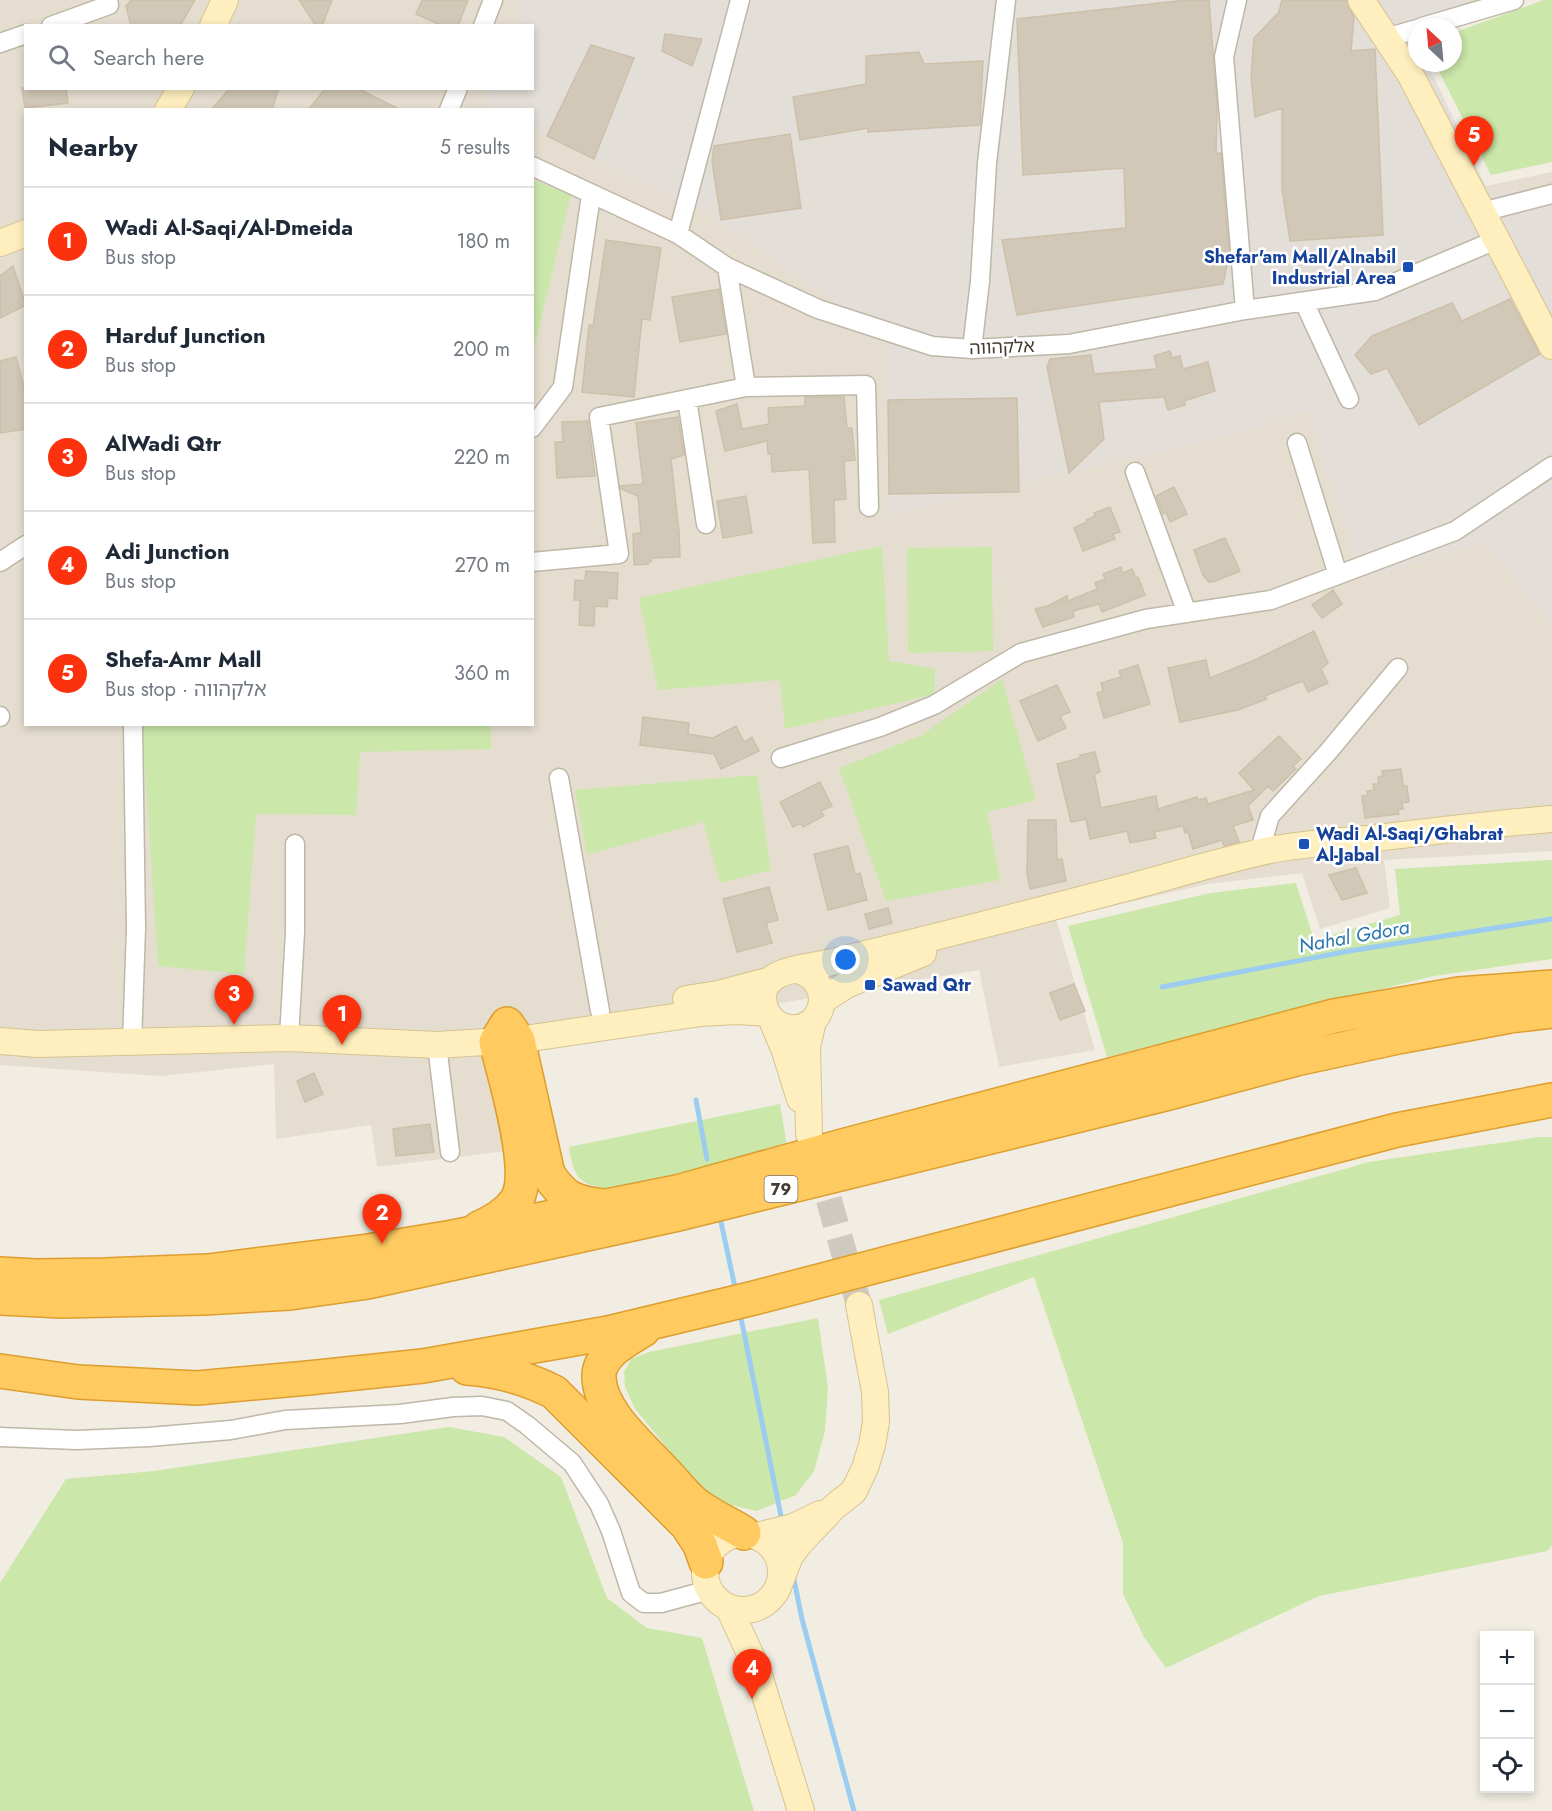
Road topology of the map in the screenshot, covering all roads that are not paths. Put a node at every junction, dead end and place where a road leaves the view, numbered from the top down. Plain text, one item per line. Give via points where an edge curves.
1 (108, 0) edge
2 (225, 0) edge
3 (493, 0) edge
4 (740, 0) edge
5 (1006, 0) edge
6 (1237, 0) edge
7 (1361, 0) edge
8 (1514, 0) edge
9 (1453, 18) edge
10 (57, 24) edge
11 (214, 24) edge
12 (484, 24) edge
13 (1408, 31) edge
14 (24, 35) edge
15 (1386, 38) junction
16 (0, 43) edge
17 (180, 90) edge
18 (457, 90) edge
19 (169, 108) edge
20 (450, 108) edge
21 (534, 167) edge
22 (1552, 194) edge
23 (591, 195) junction
24 (1482, 212) junction
25 (24, 234) edge
26 (678, 234) junction
27 (1497, 240) junction
28 (0, 243) edge
29 (727, 267) junction
30 (1304, 302) junction
31 (1245, 310) junction
32 (1552, 346) edge
33 (972, 350) junction
34 (746, 387) junction
35 (687, 399) junction
36 (1349, 399) dead end
37 (534, 425) edge
38 (1297, 443) dead end
39 (1552, 466) edge
40 (1135, 472) dead end
41 (869, 507) dead end
42 (706, 524) dead end
43 (24, 546) edge
44 (0, 562) edge
45 (534, 562) edge
46 (1338, 574) junction
47 (1187, 613) junction
48 (1398, 668) dead end
49 (133, 726) edge
50 (781, 758) dead end
51 (558, 778) dead end
52 (1552, 819) edge
53 (296, 844) dead end
54 (1259, 853) junction
55 (989, 924) junction
56 (797, 970) junction
57 (771, 980) junction
58 (1552, 987) edge
59 (818, 1010) junction
60 (600, 1011) junction
61 (1552, 1011) edge
62 (770, 1016) junction
63 (507, 1035) junction
64 (289, 1038) junction
65 (0, 1041) edge
66 (368, 1042) junction
67 (132, 1043) junction
68 (437, 1046) junction
69 (1552, 1100) edge
70 (450, 1152) dead end
71 (606, 1206) junction
72 (453, 1237) junction
73 (0, 1274) edge
74 (0, 1298) edge
75 (859, 1305) tunnel mouth
76 (666, 1319) junction
77 (423, 1366) junction
78 (0, 1371) edge
79 (0, 1437) edge
80 (834, 1507) junction
81 (751, 1534) junction
82 (707, 1576) junction
83 (774, 1592) junction
84 (729, 1608) junction
85 (757, 1669) junction
86 (801, 1811) edge

1 - 10 street via 109,5
2 - 11 street
3 - 12 street
4 - 26 street
5 - 33 street via 987,163
6 - 31 street via 1224,57
7 - 15 street
8 - 9 street
13 - 15 street
14 - 16 street
15 - 24 street via 1410,74
17 - 19 street
18 - 20 street
21 - 23 street, אלקהווה
22 - 24 street
23 - 26 street, אלקהווה
23 - 37 street via 563,387
24 - 27 street
25 - 28 street
26 - 29 street, אלקהווה
27 - 30 street, אלקהווה via 1375,291
27 - 32 street
29 - 33 street, אלקהווה via 818,309 932,346
29 - 34 street
30 - 31 street, אלקהווה
30 - 36 street
31 - 33 street, אלקהווה via 1069,344
34 - 35 street
34 - 41 street via 866,385
35 - 42 street
35 - 45 street via 599,417 620,554
38 - 46 street
39 - 46 street via 1455,531
40 - 47 street
43 - 44 street
46 - 47 street via 1271,600
47 - 50 street via 1146,619 1021,654 934,705 880,727
48 - 54 street via 1270,816
49 - 67 street via 136,928
51 - 60 street
52 - 54 street
53 - 64 street
54 - 55 street
55 - 56 street
55 - 59 street via 846,985
56 - 57 street via 778,973
56 - 59 street via 818,983
57 - 60 street via 718,994
57 - 62 street via 764,996
58 - 71 highway via 1459,994 1334,1016 677,1192
59 - 62 street via 806,1026 797,1028 779,1025
59 - 62 street via 807,1047 809,1128
60 - 63 street
61 - 74 highway, 79 via 1296,1059 674,1215 368,1282 290,1293 204,1298
62 - 63 street via 737,1011 701,1013
63 - 66 street
63 - 68 street
63 - 71 highway via 548,1174 568,1197
63 - 72 highway via 522,1158 517,1199 491,1223
64 - 66 street
64 - 67 street
65 - 67 street
66 - 68 street
68 - 70 street
69 - 76 highway via 1397,1130
71 - 72 highway
72 - 73 highway via 208,1271 94,1276
75 - 80 street via 875,1392 876,1422 865,1468 854,1491
76 - 77 highway
76 - 81 highway via 608,1356 599,1373 606,1404 693,1502
77 - 78 highway via 197,1388 78,1382
77 - 82 highway via 507,1373 554,1392 687,1525 700,1545
79 - 82 street via 148,1437 231,1430 285,1420 482,1406 507,1411 572,1463 611,1531 631,1593 644,1603 661,1603
80 - 81 street via 793,1527
80 - 83 street via 790,1556
81 - 82 street via 731,1535 720,1541 711,1550
81 - 83 street via 767,1542 780,1560 782,1571
82 - 84 street via 717,1601
83 - 84 street via 749,1610
83 - 85 street via 757,1624
84 - 85 street
85 - 86 street

